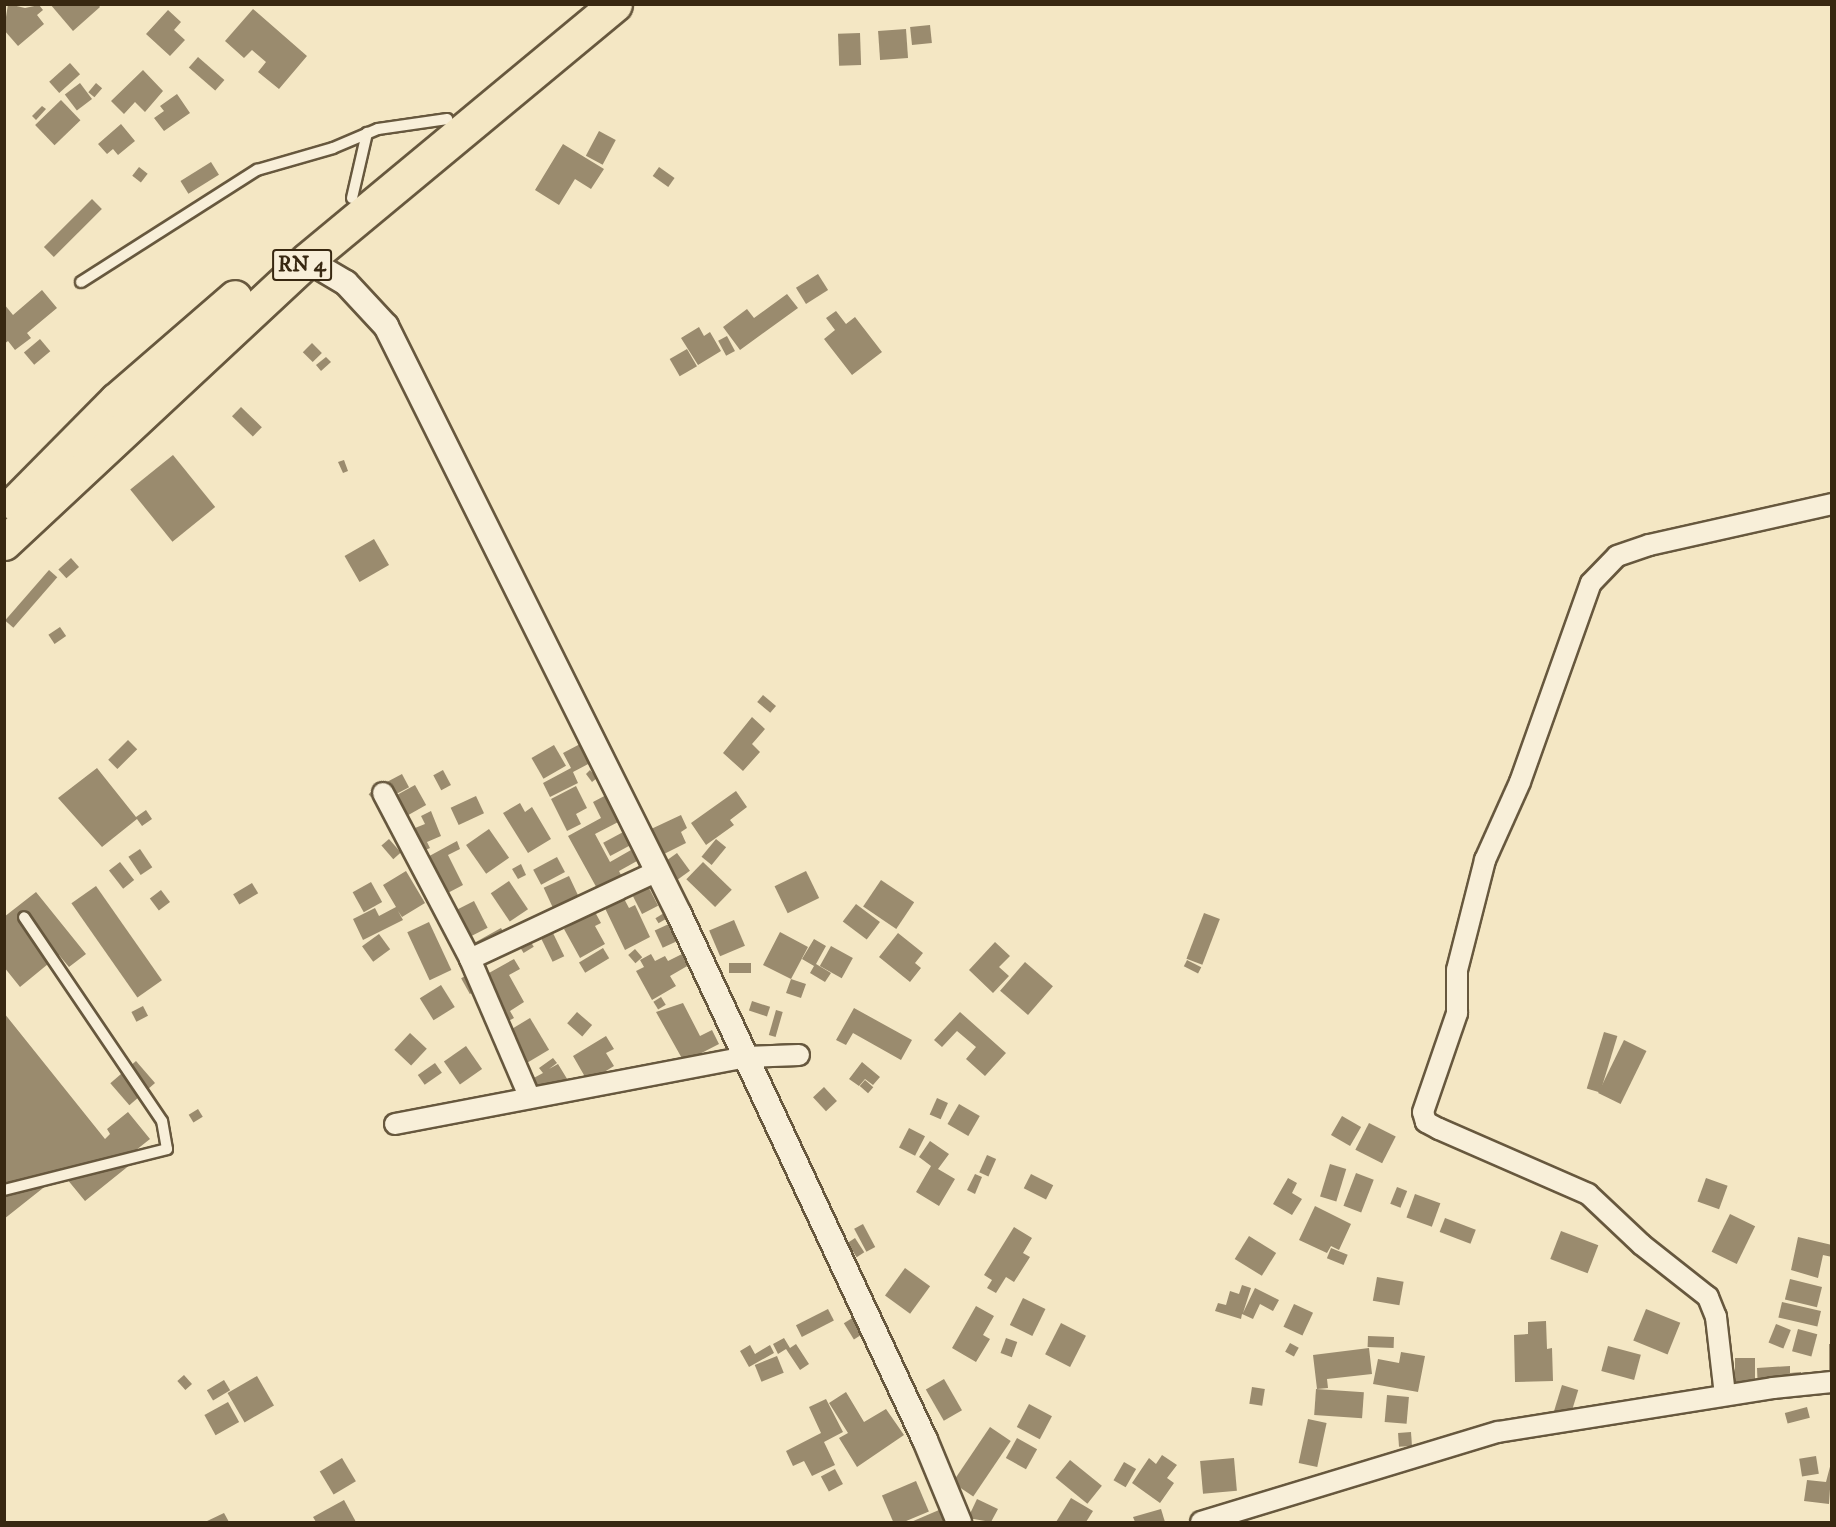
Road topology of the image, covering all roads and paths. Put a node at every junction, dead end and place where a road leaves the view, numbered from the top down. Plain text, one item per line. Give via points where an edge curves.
1 (584, 4) edge
2 (615, 4) edge
3 (447, 119) junction
4 (367, 133) junction
5 (352, 198) junction
6 (307, 260) junction
7 (81, 282) dead end
8 (1832, 504) edge
9 (4, 512) edge
10 (4, 543) edge
11 (383, 794) dead end
12 (658, 871) junction
13 (24, 918) dead end
14 (470, 959) junction
15 (799, 1055) dead end
16 (746, 1058) junction
17 (530, 1098) junction
18 (395, 1124) dead end
19 (4, 1190) edge
20 (1832, 1382) edge
21 (1725, 1395) junction
22 (959, 1522) edge
23 (1201, 1522) edge

1 - 3 highway, RN 4
2 - 6 highway, RN 4
3 - 4 lane
3 - 5 highway, RN 4
4 - 5 lane
4 - 7 lane via 243,177
5 - 9 highway, RN 4 via 116,400
6 - 10 highway, RN 4
6 - 12 street via 346,283 386,326
8 - 21 street via 1649,545 1617,556 1591,583 1520,782 1485,860 1457,970 1457,1013 1423,1112 1426,1122 1439,1129 1588,1194 1708,1297 1716,1317
11 - 14 street
12 - 14 street
12 - 16 street
13 - 19 lane via 162,1121 167,1149
14 - 17 street
15 - 16 street
16 - 17 street
16 - 22 street via 925,1440
17 - 18 street
20 - 21 street
21 - 23 street via 1498,1432

